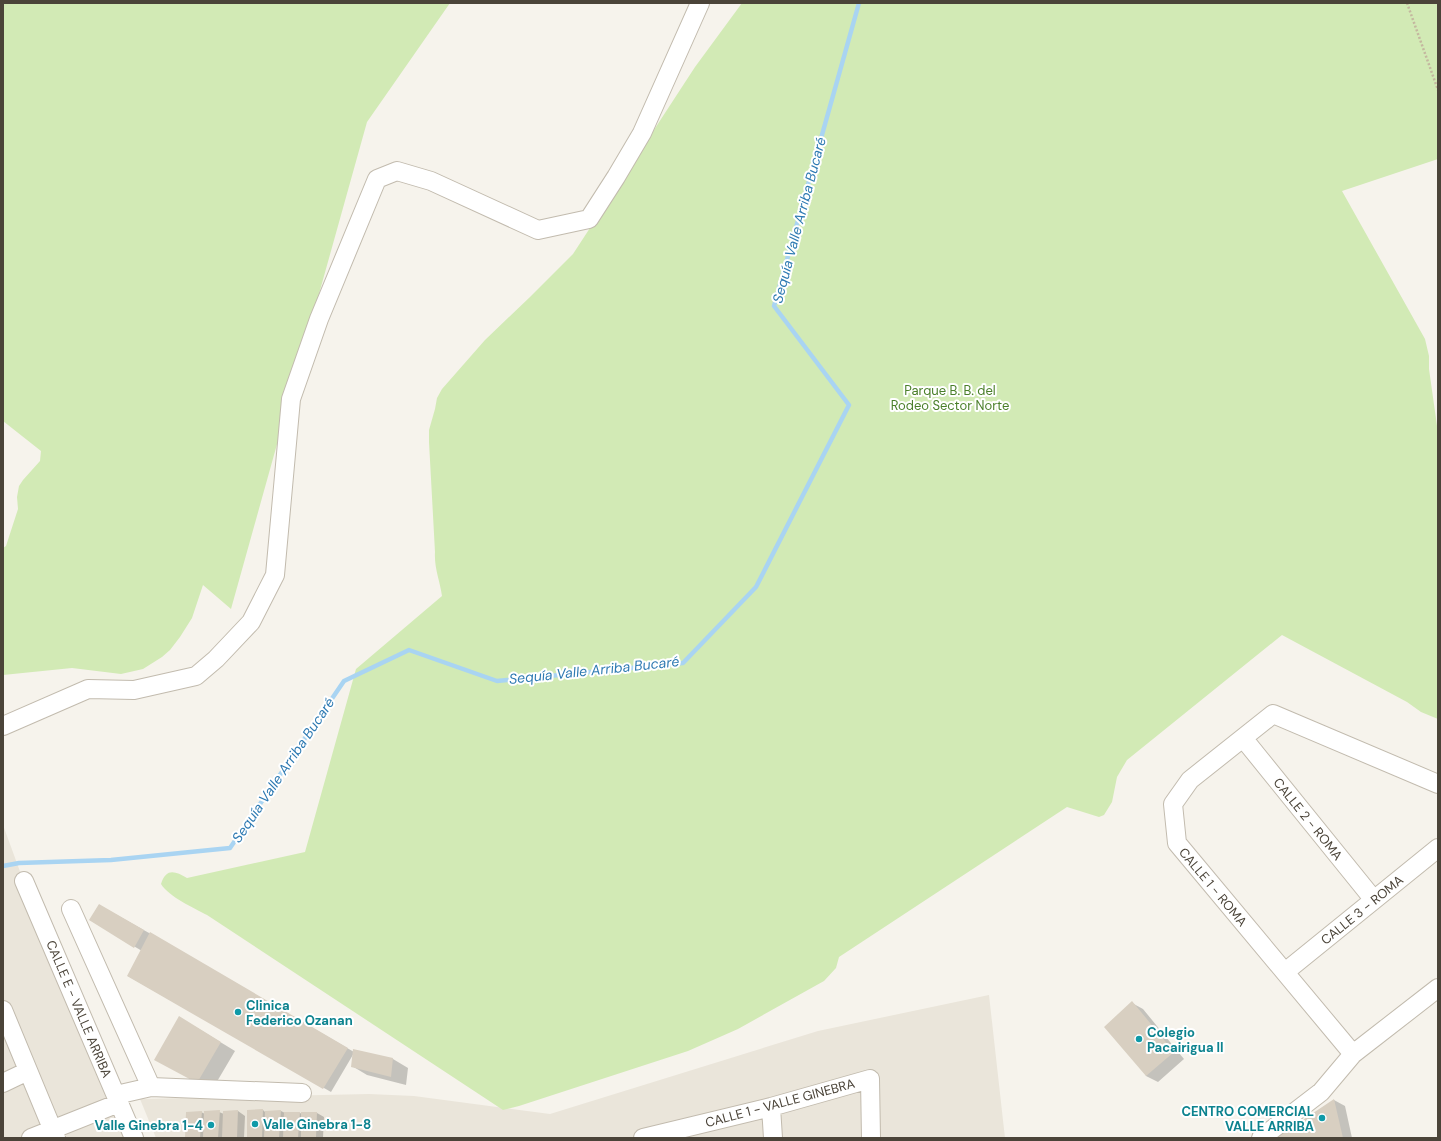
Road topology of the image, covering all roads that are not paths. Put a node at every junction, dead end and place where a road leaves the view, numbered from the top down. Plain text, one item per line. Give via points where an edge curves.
1 (700, 3) edge
2 (3, 726) edge
3 (1243, 738) junction
4 (1438, 784) edge
5 (1438, 848) edge
6 (24, 881) dead end
7 (1374, 900) junction
8 (71, 909) dead end
9 (1285, 972) junction
10 (1438, 988) edge
11 (3, 1010) edge
12 (1353, 1054) junction
13 (28, 1071) junction
14 (3, 1083) edge
15 (151, 1087) junction
16 (302, 1093) dead end
17 (117, 1099) junction
18 (772, 1108) junction
19 (54, 1133) edge
20 (686, 1133) edge
21 (31, 1138) edge
22 (134, 1138) edge
23 (643, 1138) edge
24 (773, 1138) edge
25 (871, 1138) edge
26 (1261, 1138) edge

1 - 2 street via 642,133 589,218 538,230 432,181 397,171 377,179 319,319 291,399 275,576 251,622 196,676 134,690 88,689
3 - 4 street, CALLE 1 - ROMA via 1273,714
3 - 7 street, CALLE 2 - ROMA
3 - 9 street, CALLE 1 - ROMA via 1190,780 1173,804 1177,843
5 - 7 street, CALLE 3 - ROMA
6 - 17 street, CALLE E - VALLE ARRIBA
7 - 9 street, CALLE 3 - ROMA
8 - 15 street
9 - 12 street, CALLE 1 - ROMA
10 - 12 street
11 - 13 street
12 - 26 street via 1321,1092
13 - 14 street
13 - 19 street
15 - 16 street
15 - 17 street
17 - 19 street
17 - 22 street, CALLE E - VALLE ARRIBA
18 - 20 street, CALLE 1 - VALLE GINEBRA
18 - 24 street
18 - 25 street, CALLE 1 - VALLE GINEBRA via 870,1079
19 - 21 street
20 - 23 street, CALLE 1 - VALLE GINEBRA

